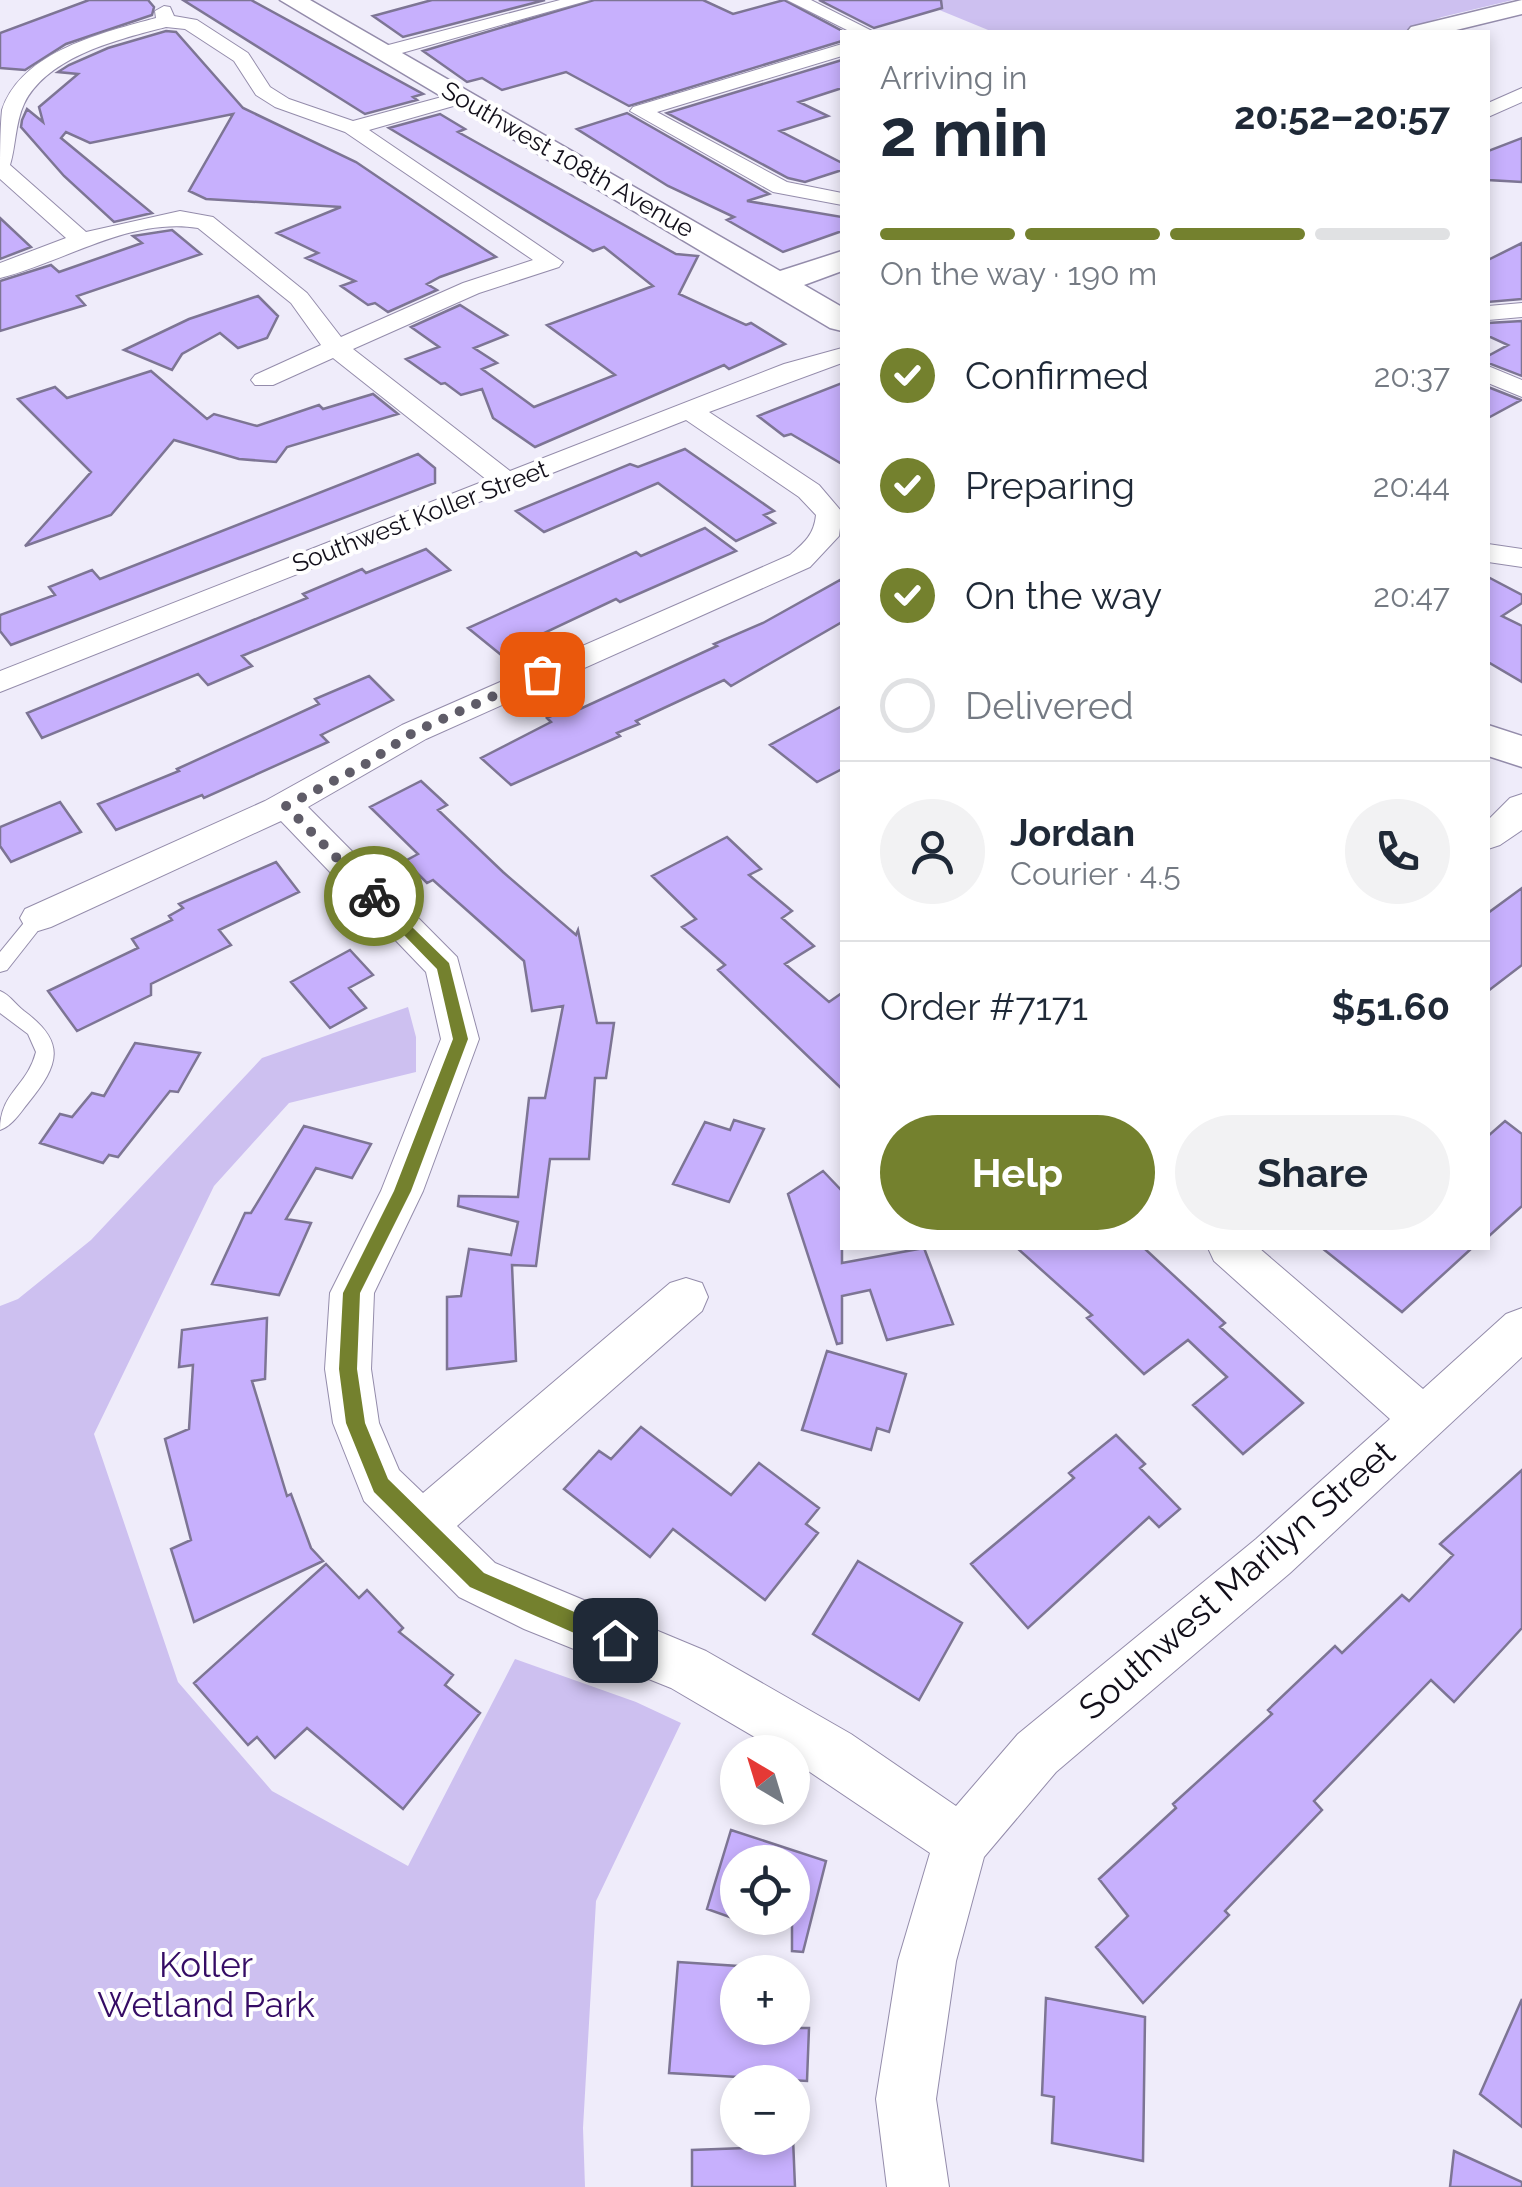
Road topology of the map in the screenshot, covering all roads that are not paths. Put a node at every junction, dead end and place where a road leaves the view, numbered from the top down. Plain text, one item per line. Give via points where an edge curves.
1 (292, 0) edge
2 (581, 0) edge
3 (796, 0) edge
4 (1522, 6) edge
5 (861, 30) edge
6 (1428, 30) edge
7 (840, 51) edge
8 (384, 52) junction
9 (1, 81) edge
10 (31, 84) junction
11 (1522, 94) edge
12 (464, 97) junction
13 (1490, 110) edge
14 (352, 128) junction
15 (0, 166) edge
16 (840, 199) edge
17 (82, 240) junction
18 (840, 261) edge
19 (0, 272) edge
20 (781, 282) junction
21 (1522, 310) edge
22 (1490, 312) edge
23 (840, 320) edge
24 (337, 349) junction
25 (840, 356) edge
26 (1490, 375) edge
27 (264, 380) dead end
28 (1522, 389) edge
29 (690, 412) junction
30 (507, 482) junction
31 (1490, 553) edge
32 (1522, 558) edge
33 (0, 682) edge
34 (1490, 741) edge
35 (1522, 752) edge
36 (286, 806) junction
37 (1522, 806) edge
38 (1490, 836) edge
39 (38, 918) joint
40 (0, 965) edge
41 (0, 998) edge
42 (0, 1122) edge
43 (1231, 1250) edge
44 (686, 1297) dead end
45 (1522, 1328) edge
46 (1422, 1418) junction
47 (422, 1524) junction
48 (961, 1842) junction
49 (918, 2187) edge

1 - 8 street, Southwest 108th Avenue
2 - 8 street
3 - 5 street
4 - 6 street
7 - 16 street via 640,111 766,181
8 - 12 street, Southwest 108th Avenue
9 - 10 street
10 - 14 street via 85,46 165,16 241,57 263,91 282,103
10 - 15 street via 15,102
11 - 13 street
12 - 14 street
12 - 20 street, Southwest 108th Avenue
14 - 24 street via 551,262 471,288
15 - 17 street
17 - 19 street
17 - 24 street via 180,218 205,222 299,298
18 - 20 street
20 - 23 street, Southwest 108th Avenue
21 - 22 street
24 - 27 street
24 - 30 street
25 - 29 street, Southwest Koller Street
26 - 28 street
29 - 30 street, Southwest Koller Street
29 - 36 street via 809,491 830,514 821,544 800,562 414,732
30 - 33 street, Southwest Koller Street
31 - 32 street
34 - 35 street
36 - 39 street
36 - 47 street via 444,966 460,1039 402,1191 352,1293 348,1369 356,1423 381,1486
37 - 38 street
39 - 40 lane
41 - 42 lane via 45,1042 42,1068
43 - 46 street
44 - 47 street
45 - 46 street, Southwest Marilyn Street
46 - 48 street, Southwest Marilyn Street via 1273,1556 1037,1753
47 - 48 street via 477,1580 688,1669 832,1752
48 - 49 street via 927,1961 906,2100

